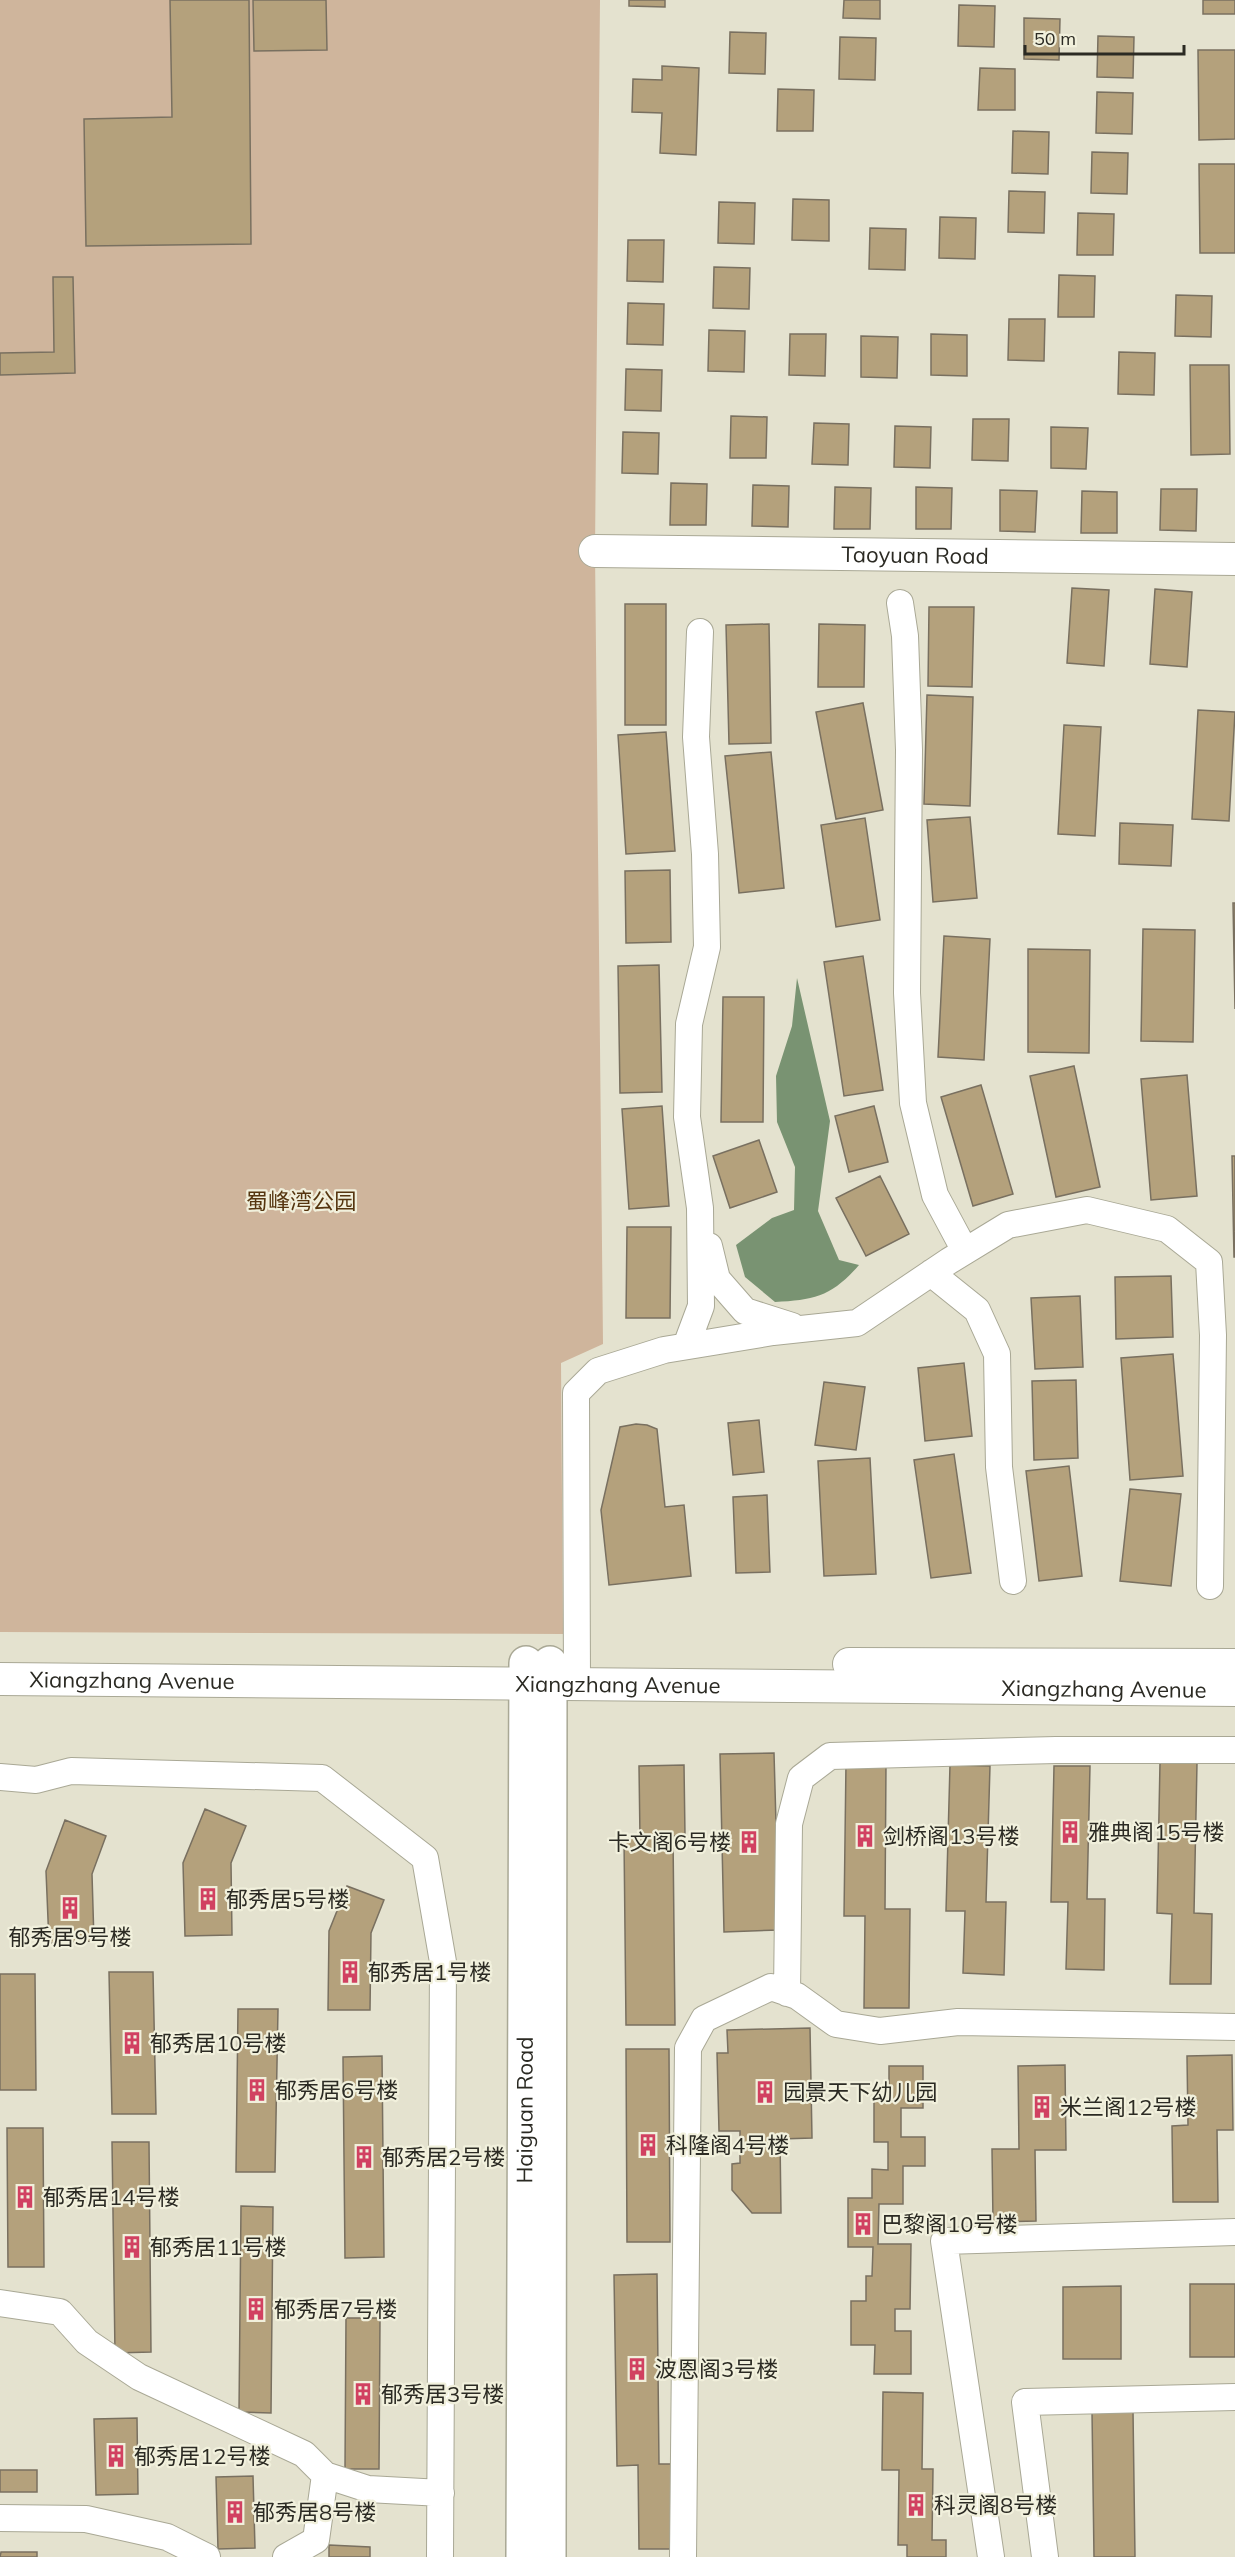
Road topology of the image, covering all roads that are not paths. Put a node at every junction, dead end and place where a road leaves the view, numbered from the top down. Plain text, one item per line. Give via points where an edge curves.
1 (595, 551) dead end
2 (1235, 559) edge
3 (900, 603) dead end
4 (700, 632) dead end
5 (700, 1208) junction
6 (965, 1251) junction
7 (931, 1273) junction
8 (801, 1329) junction
9 (686, 1346) junction
10 (1013, 1581) dead end
11 (1210, 1586) dead end
12 (0, 1662) edge
13 (1235, 1665) edge
14 (551, 1673) junction
15 (0, 1679) edge
16 (1235, 1690) edge
17 (1235, 1750) edge
18 (0, 1777) edge
19 (787, 1993) junction
20 (1235, 2027) edge
21 (1235, 2232) edge
22 (0, 2303) edge
23 (1235, 2397) edge
24 (325, 2475) junction
25 (441, 2493) junction
26 (0, 2518) edge
27 (207, 2557) edge
28 (286, 2557) edge
29 (440, 2557) edge
30 (523, 2557) edge
31 (549, 2557) edge
32 (683, 2557) edge
33 (991, 2557) edge
34 (1045, 2557) edge

1 - 2 street, Taoyuan Road
3 - 6 street via 909,750 907,993 913,1102 934,1195
4 - 5 street via 696,737 707,947 689,1024 687,1117
5 - 8 street via 717,1279 745,1311
5 - 9 street via 701,1306
6 - 7 street
6 - 11 street via 1008,1225 1087,1210 1167,1229 1209,1262 1214,1335
7 - 8 street via 857,1323
7 - 10 street via 977,1310 997,1354 999,1467
8 - 9 street
9 - 14 street via 598,1371 576,1393
12 - 14 street, Xiangzhang Avenue
13 - 14 street, Xiangzhang Avenue
14 - 15 street, Xiangzhang Avenue
14 - 16 street, Xiangzhang Avenue
14 - 30 main road, Haiguan Road
14 - 31 main road, Haiguan Road
17 - 19 street via 830,1756 801,1778 789,1824
18 - 25 street via 36,1780 71,1771 322,1778 425,1858 443,1962
19 - 20 street via 836,2024 880,2031 958,2022
19 - 32 street via 771,1987 704,2019 688,2048
21 - 33 street via 944,2241
22 - 24 street via 60,2312 87,2342 139,2377 304,2454
23 - 34 street via 1025,2402
24 - 25 street via 368,2489
24 - 28 street via 316,2540
25 - 29 street
26 - 27 street via 86,2519 167,2537

